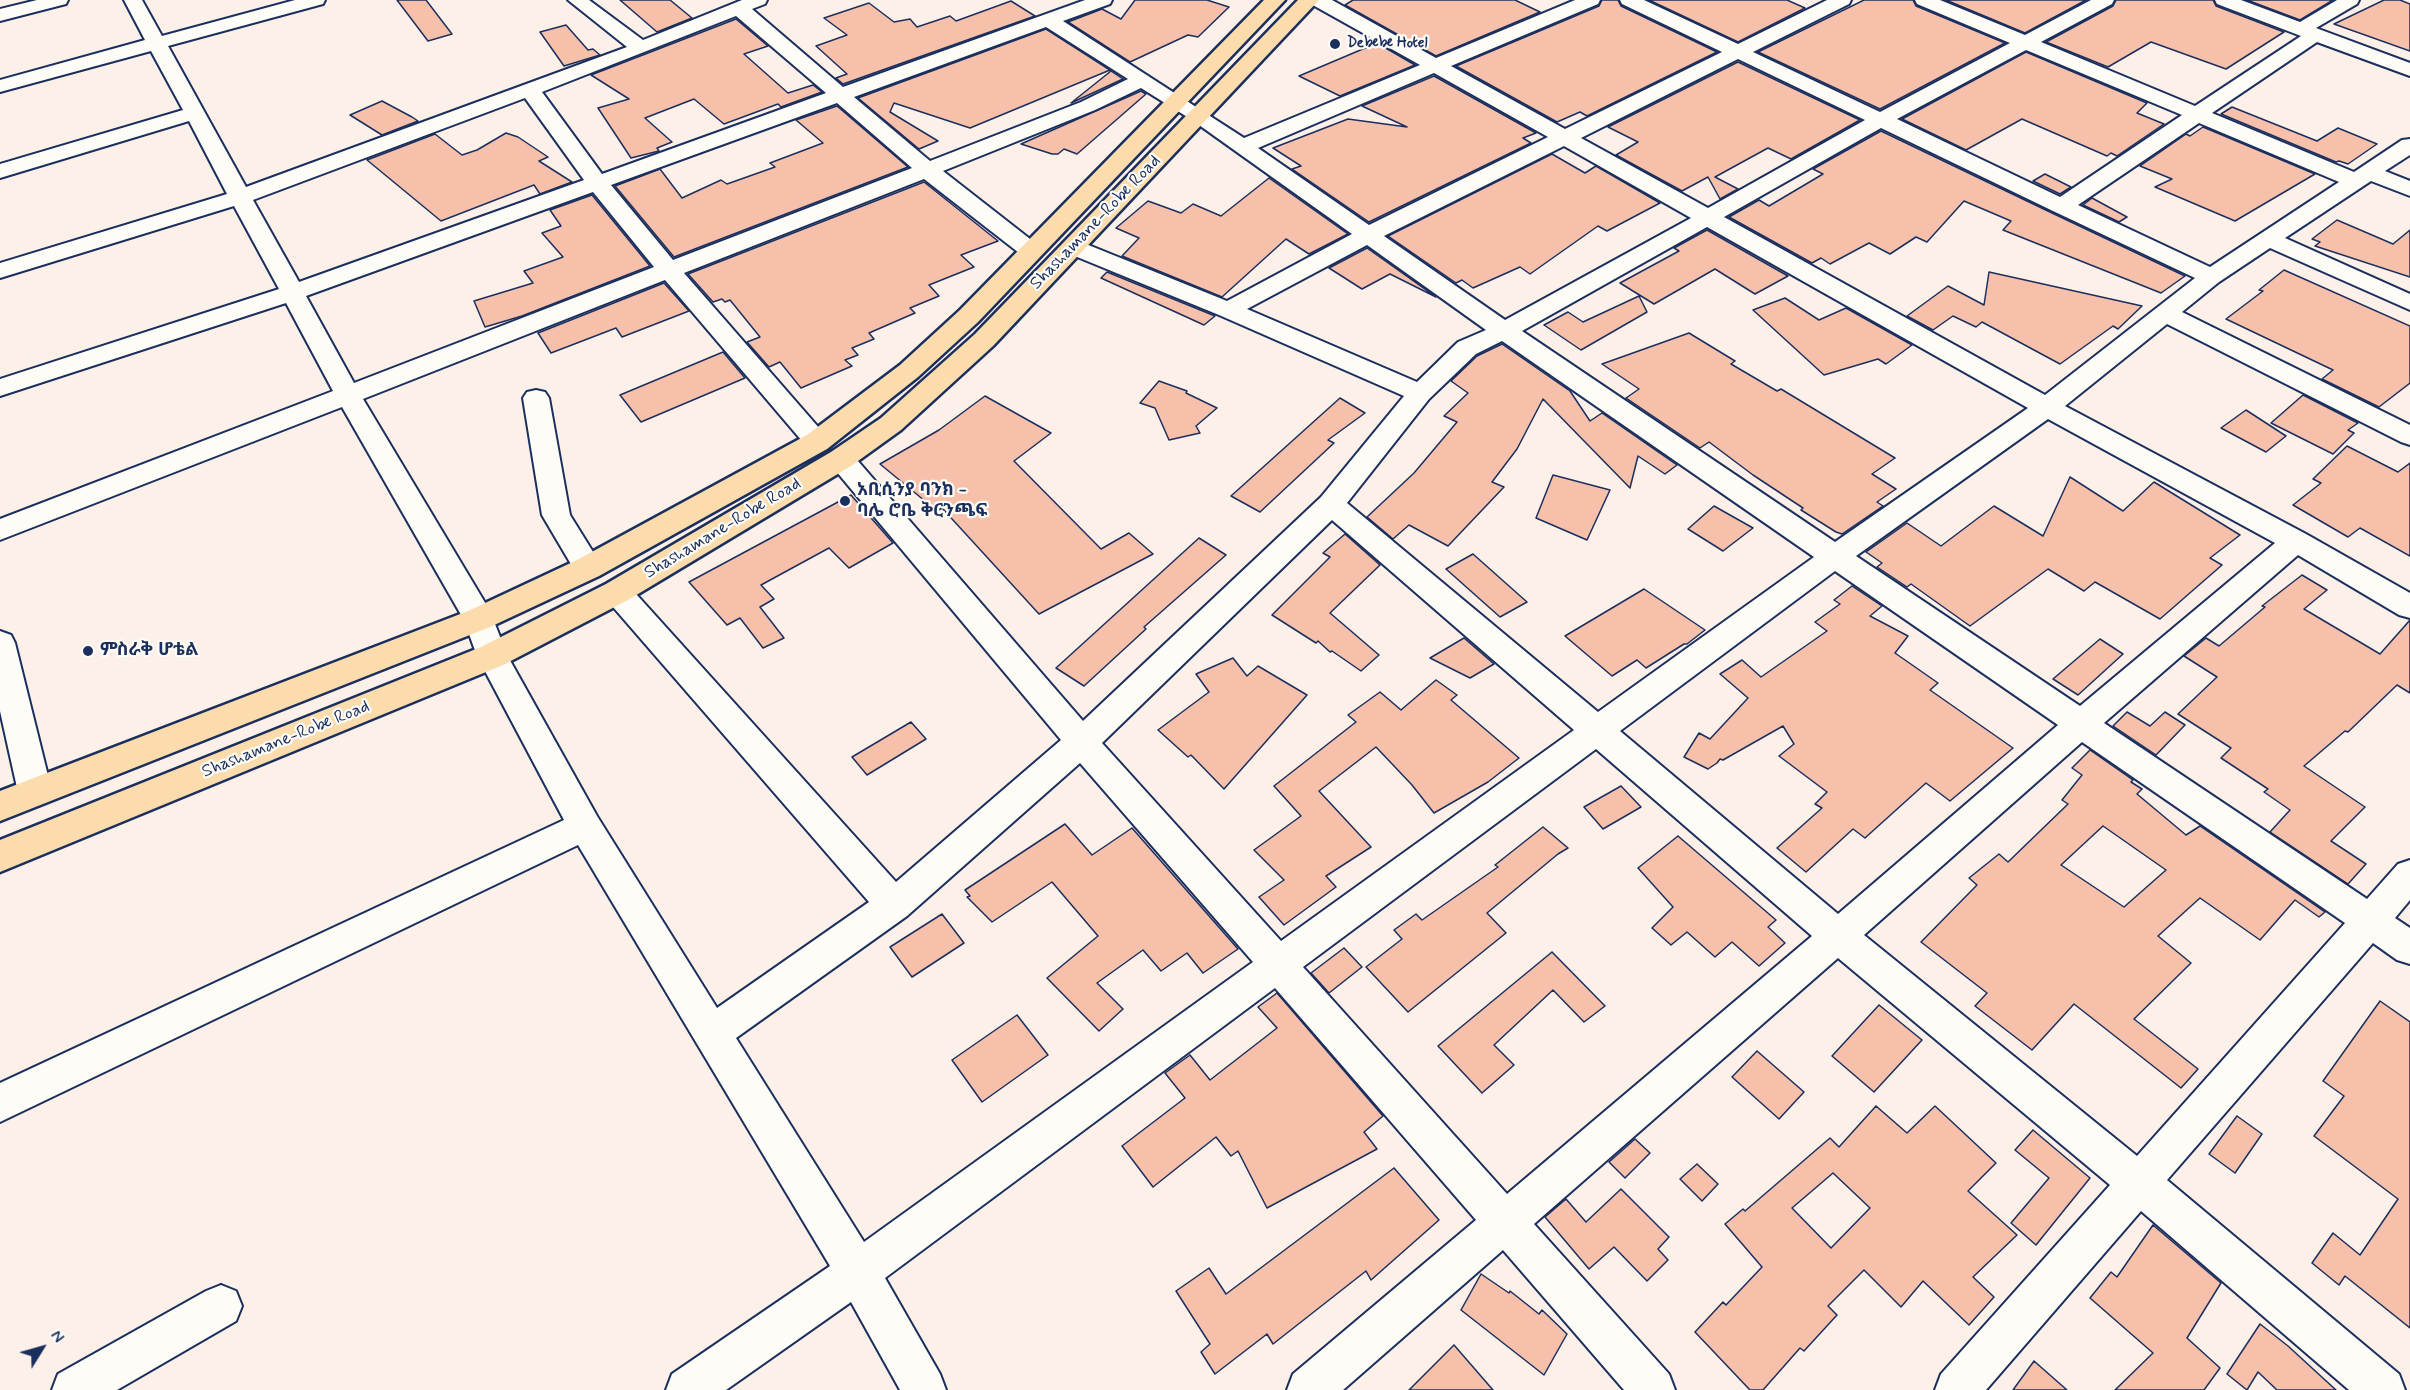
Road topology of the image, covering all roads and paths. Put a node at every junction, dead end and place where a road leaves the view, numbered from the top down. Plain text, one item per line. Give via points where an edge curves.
1 (59, 0) edge
2 (133, 0) edge
3 (316, 0) edge
4 (577, 0) edge
5 (758, 0) edge
6 (1103, 0) edge
7 (1275, 0) edge
8 (1309, 0) edge
9 (1318, 0) edge
10 (1591, 0) edge
11 (1629, 0) edge
12 (1842, 0) edge
13 (1924, 0) edge
14 (2105, 0) edge
15 (2224, 0) edge
16 (2350, 0) edge
17 (738, 8) junction
18 (0, 15) edge
19 (1048, 20) junction
20 (2309, 31) junction
21 (156, 43) junction
22 (2026, 43) junction
23 (640, 48) junction
24 (1737, 51) junction
25 (1438, 65) junction
26 (2410, 70) edge
27 (1142, 80) junction
28 (0, 86) edge
29 (530, 90) junction
30 (842, 96) junction
31 (1174, 102) junction
32 (195, 113) junction
33 (2198, 115) junction
34 (1199, 116) junction
35 (1880, 120) junction
36 (1564, 138) junction
37 (2410, 145) edge
38 (1240, 147) junction
39 (927, 170) junction
40 (0, 171) edge
41 (2362, 176) junction
42 (597, 182) junction
43 (2410, 189) edge
44 (240, 197) junction
45 (2061, 206) junction
46 (1707, 218) junction
47 (1366, 236) junction
48 (2268, 239) junction
49 (1073, 247) junction
50 (1031, 251) junction
51 (669, 270) junction
52 (0, 271) edge
53 (2211, 277) junction
54 (292, 293) junction
55 (2410, 303) edge
56 (1228, 310) junction
57 (2166, 314) junction
58 (1504, 331) junction
59 (0, 388) edge
60 (1420, 393) junction
61 (348, 395) junction
62 (536, 398) dead end
63 (2047, 407) junction
64 (2410, 436) edge
65 (829, 451) junction
66 (1330, 504) junction
67 (0, 530) edge
68 (2296, 542) junction
69 (1835, 556) junction
70 (588, 568) junction
71 (617, 592) junction
72 (2410, 607) edge
73 (479, 619) junction
74 (0, 644) edge
75 (492, 656) junction
76 (2081, 724) junction
77 (1597, 730) junction
78 (1082, 742) junction
79 (35, 792) junction
80 (0, 806) edge
81 (585, 826) junction
82 (0, 856) edge
83 (2410, 875) edge
84 (894, 905) junction
85 (2372, 921) junction
86 (1838, 936) junction
87 (2410, 948) edge
88 (1278, 965) junction
89 (712, 1033) junction
90 (0, 1103) edge
91 (2139, 1183) junction
92 (1506, 1223) junction
93 (858, 1272) junction
94 (221, 1306) dead end
95 (74, 1390) edge
96 (688, 1390) edge
97 (924, 1390) edge
98 (1309, 1390) edge
99 (1653, 1390) edge
100 (1957, 1390) edge
101 (2383, 1390) edge

1 - 18 street
2 - 21 street
3 - 21 street
4 - 23 street
5 - 17 street
6 - 19 street
7 - 31 main road, Shashamane-Robe Road
8 - 34 main road, Shashamane-Robe Road
9 - 25 street
10 - 25 street
11 - 24 street
12 - 24 street
13 - 22 street
14 - 22 street
15 - 20 street
16 - 20 street
17 - 23 street
17 - 30 street
19 - 27 street
19 - 30 street
20 - 26 street
20 - 33 street
21 - 28 street
21 - 32 street
22 - 33 street
22 - 35 street
23 - 29 street
24 - 35 street
24 - 36 street
25 - 36 street
25 - 38 street
27 - 31 street
27 - 39 street via 1088,106
29 - 42 street
29 - 44 street
30 - 39 street
30 - 42 street
31 - 34 street
31 - 50 main road, Shashamane-Robe Road
32 - 40 street
32 - 44 street
33 - 41 street
33 - 45 street
34 - 38 street
34 - 49 main road, Shashamane-Robe Road
35 - 45 street
35 - 46 street
36 - 46 street
36 - 47 street
37 - 41 street
38 - 47 street
39 - 50 street
39 - 51 street
41 - 43 street
41 - 48 street
42 - 51 street
42 - 54 street
44 - 52 street
44 - 54 street
45 - 53 street
46 - 58 street
46 - 63 street
47 - 56 street
47 - 58 street
48 - 53 street
48 - 55 street
49 - 56 street
49 - 65 main road, Shashamane-Robe Road via 984,340 891,424
50 - 65 main road, Shashamane-Robe Road
51 - 61 street
51 - 65 street
53 - 57 street
54 - 59 street
54 - 61 street
56 - 60 street
57 - 63 street
57 - 64 street
58 - 60 street via 1467,348
58 - 69 street
60 - 66 street
61 - 67 street
61 - 73 street
62 - 70 street via 556,515
63 - 68 street
63 - 69 street
65 - 70 main road, Shashamane-Robe Road
65 - 71 main road, Shashamane-Robe Road
65 - 78 street
66 - 77 street
66 - 78 street
68 - 72 street
68 - 76 street
69 - 76 street
69 - 77 street
70 - 73 main road, Shashamane-Robe Road
71 - 75 main road, Shashamane-Robe Road
71 - 84 street
73 - 75 street
73 - 79 main road, Shashamane-Robe Road
74 - 79 street
75 - 81 street
75 - 82 main road, Shashamane-Robe Road
76 - 85 street
76 - 86 street
77 - 86 street
77 - 88 street
78 - 84 street
78 - 88 street
79 - 80 main road, Shashamane-Robe Road
81 - 89 street
81 - 90 street
83 - 85 street
84 - 89 street
85 - 87 street
85 - 91 street
86 - 91 street
86 - 92 street
88 - 92 street
88 - 93 street
89 - 93 street
91 - 100 street
91 - 101 street
92 - 98 street
92 - 99 street
93 - 96 street
93 - 97 street
94 - 95 street

